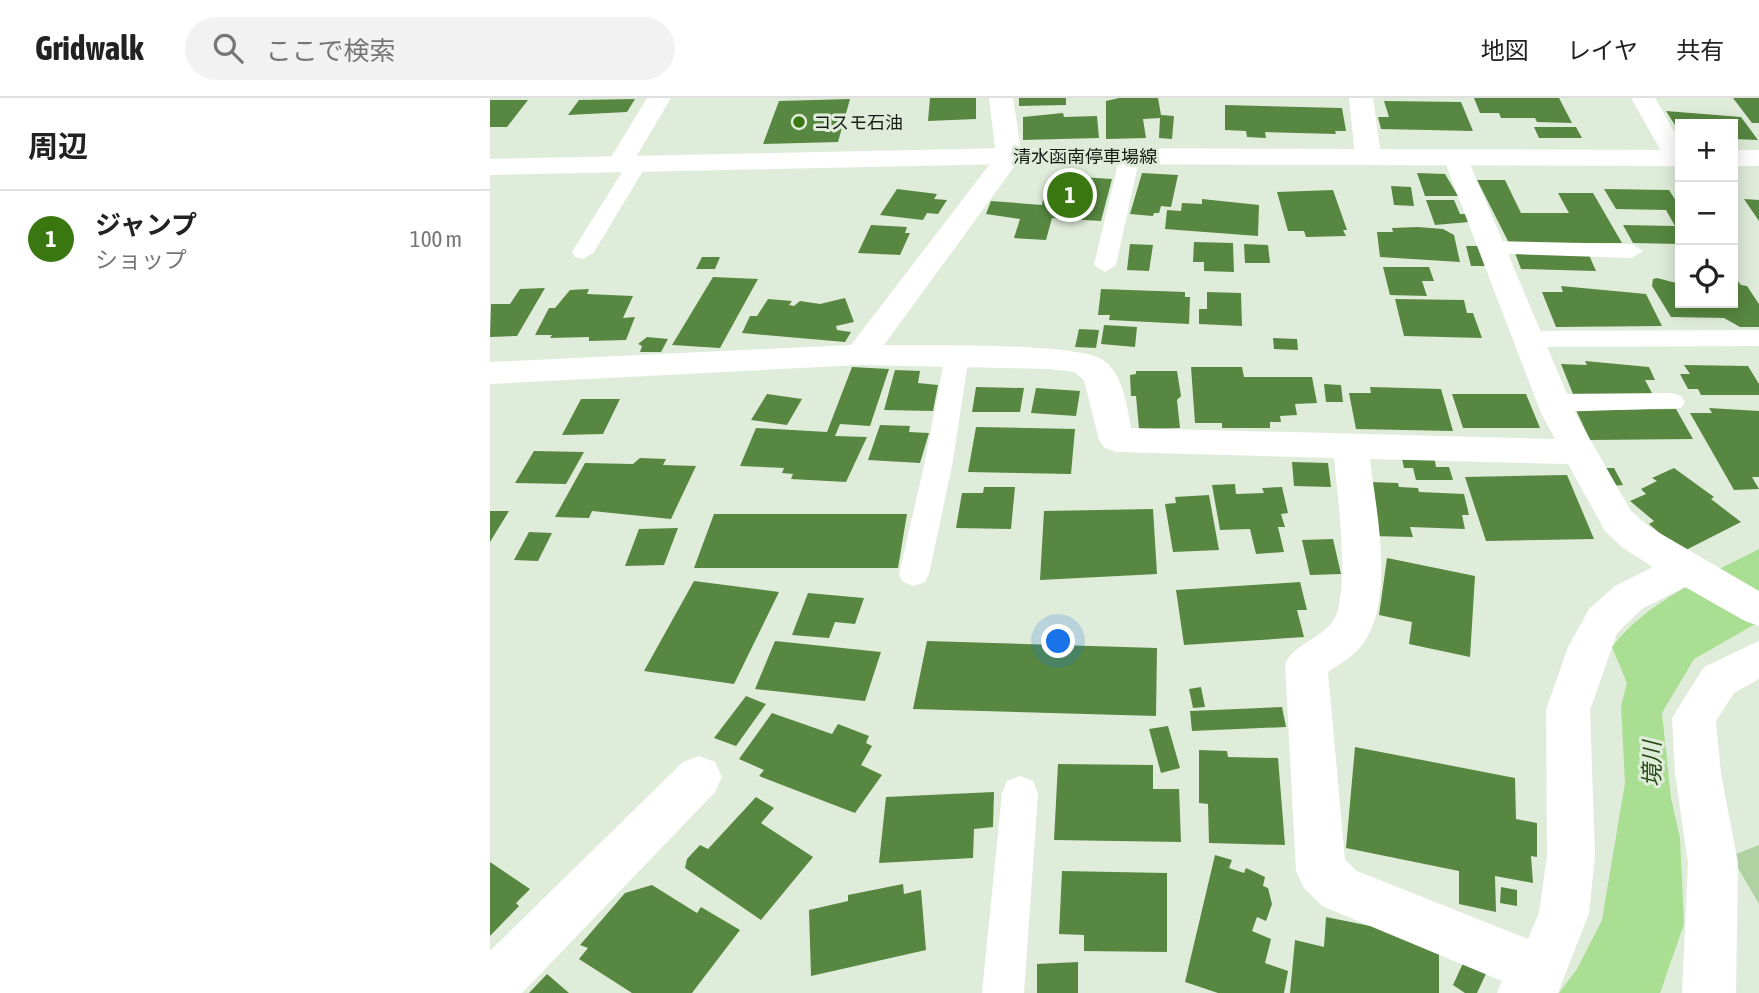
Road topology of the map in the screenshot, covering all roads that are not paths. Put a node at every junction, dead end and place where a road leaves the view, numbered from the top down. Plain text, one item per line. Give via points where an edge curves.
1 (659, 98) edge
2 (1001, 98) edge
3 (1361, 98) edge
4 (1643, 98) edge
5 (1675, 151) edge
6 (1009, 156) junction
7 (1130, 156) junction
8 (1368, 156) junction
9 (1456, 157) junction
10 (1675, 158) edge
11 (1738, 158) edge
12 (1759, 158) edge
13 (629, 164) junction
14 (490, 167) edge
15 (1491, 248) junction
16 (1632, 251) dead end
17 (583, 252) dead end
18 (1105, 265) dead end
19 (1759, 338) edge
20 (1527, 339) junction
21 (860, 355) junction
22 (957, 356) junction
23 (490, 373) edge
24 (1672, 402) dead end
25 (1554, 403) junction
26 (1351, 446) junction
27 (1577, 452) junction
28 (1686, 569) junction
29 (914, 574) dead end
30 (1759, 610) edge
31 (1759, 658) edge
32 (698, 777) dead end
33 (1020, 793) dead end
34 (1533, 982) edge
35 (490, 988) edge
36 (1003, 993) edge
37 (1709, 993) edge

1 - 13 street
2 - 6 street
3 - 8 street
4 - 5 street
6 - 7 street, 清水函南停車場線
6 - 13 street, 清水函南停車場線
6 - 21 street
7 - 8 street, 清水函南停車場線
7 - 18 lane
8 - 9 street, 清水函南停車場線
9 - 10 street, 清水函南停車場線
9 - 15 street
11 - 12 street
13 - 14 street, 清水函南停車場線
13 - 17 lane
15 - 16 lane
15 - 20 street
19 - 20 lane
20 - 25 street
21 - 22 street
21 - 23 street
22 - 26 street via 1049,359 1093,369 1102,384 1116,440
22 - 29 lane
24 - 25 lane
25 - 27 street
26 - 27 street
26 - 34 street via 1360,588 1354,623 1340,642 1306,664 1321,871 1340,888
27 - 28 street via 1618,521
28 - 30 street
28 - 34 street via 1629,597 1603,621 1589,647 1568,710 1572,856 1564,913
31 - 37 street via 1719,680 1694,718 1713,863
32 - 35 street
33 - 36 lane

